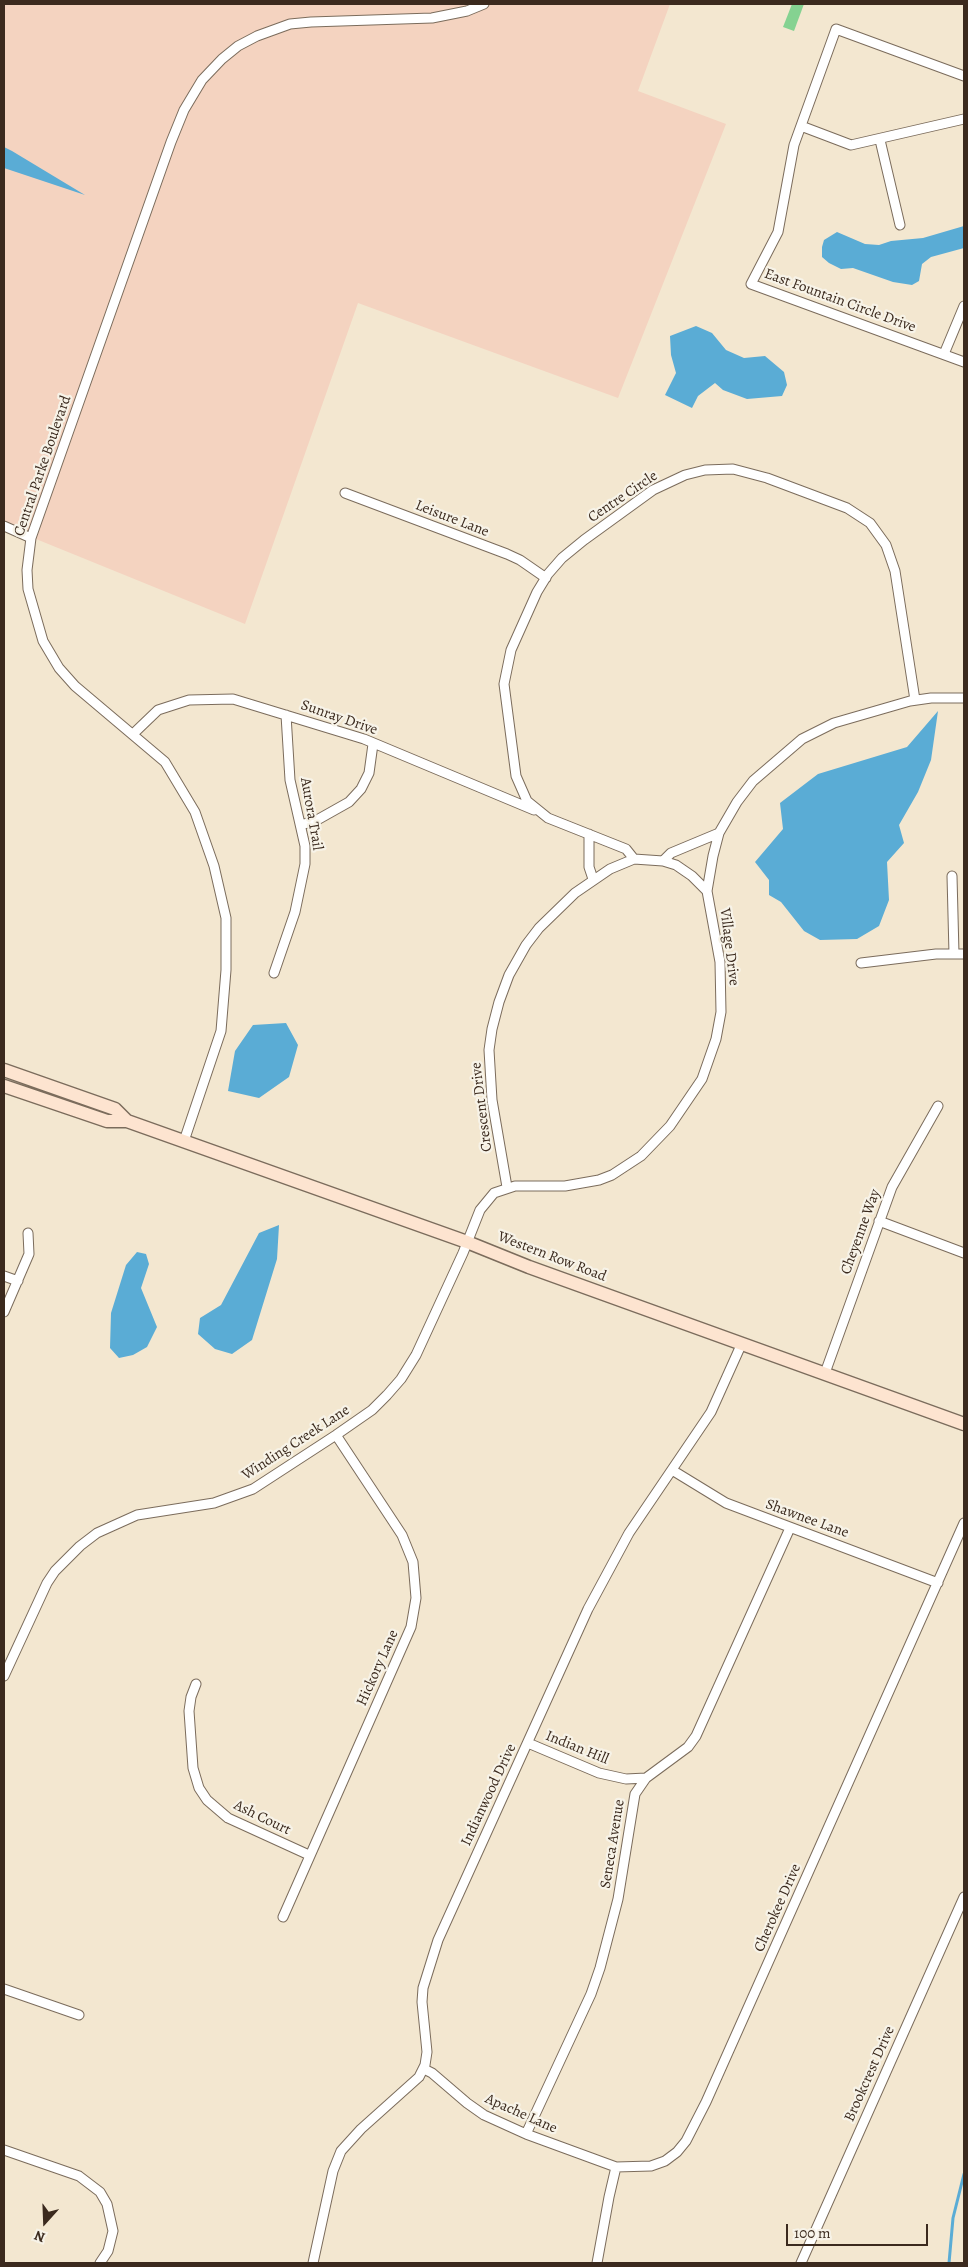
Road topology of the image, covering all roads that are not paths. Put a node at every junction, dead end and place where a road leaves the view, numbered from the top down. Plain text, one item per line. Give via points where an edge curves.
1 (484, 4) edge
2 (964, 76) edge
3 (964, 119) edge
4 (801, 126) junction
5 (880, 140) junction
6 (900, 225) dead end
7 (964, 306) edge
8 (944, 354) junction
9 (964, 362) edge
10 (345, 493) dead end
11 (4, 526) edge
12 (31, 538) junction
13 (546, 578) junction
14 (964, 698) edge
15 (915, 700) junction
16 (286, 715) junction
17 (133, 734) junction
18 (373, 744) junction
19 (536, 811) junction
20 (301, 824) junction
21 (719, 833) junction
22 (588, 834) junction
23 (634, 859) junction
24 (663, 861) junction
25 (952, 876) dead end
26 (593, 879) junction
27 (707, 891) junction
28 (954, 954) junction
29 (964, 954) edge
30 (861, 963) dead end
31 (274, 973) dead end
32 (4, 1070) edge
33 (4, 1086) edge
34 (938, 1106) dead end
35 (127, 1121) junction
36 (184, 1142) junction
37 (507, 1187) junction
38 (879, 1221) junction
39 (28, 1233) dead end
40 (467, 1242) junction
41 (964, 1252) edge
42 (4, 1276) edge
43 (18, 1281) junction
44 (4, 1312) edge
45 (742, 1343) junction
46 (825, 1373) junction
47 (964, 1424) edge
48 (336, 1435) junction
49 (672, 1470) junction
50 (964, 1523) edge
51 (790, 1528) junction
52 (938, 1583) junction
53 (4, 1676) edge
54 (196, 1684) dead end
55 (528, 1743) junction
56 (646, 1778) junction
57 (309, 1855) junction
58 (964, 1897) edge
59 (283, 1917) dead end
60 (4, 1990) edge
61 (79, 2015) dead end
62 (424, 2069) junction
63 (526, 2134) junction
64 (4, 2150) edge
65 (616, 2167) junction
66 (100, 2263) edge
67 (312, 2263) edge
68 (597, 2263) edge
69 (801, 2263) edge

1 - 12 street, Central Parke Boulevard via 432,18 290,24 238,46 202,80 184,110 171,142
2 - 4 street, East Fountain Circle Drive via 836,29
3 - 5 street
4 - 5 street via 851,145
4 - 8 street, East Fountain Circle Drive via 794,145 778,232 751,284
5 - 6 street
7 - 8 street
8 - 9 street, East Fountain Circle Drive
10 - 13 street, Leisure Lane via 507,554
11 - 12 street
12 - 17 street, Central Parke Boulevard via 28,589 43,641 59,668 75,686
13 - 15 street, Centre Circle via 562,558 584,540 629,506 672,480 719,468 767,478 846,508 870,523 879,533 895,571
13 - 19 street, Centre Circle via 511,650 504,684 516,776
14 - 15 street, Village Drive
15 - 21 street, Village Drive via 834,723 802,739 753,781
16 - 17 street, Sunray Drive via 233,699 189,700 158,710
16 - 18 street, Sunray Drive
16 - 20 street, Aurora Trail via 290,780
17 - 36 street, Central Parke Boulevard via 165,762 195,812 214,866 226,918 221,1031
18 - 19 street, Sunray Drive
18 - 20 street via 369,773 361,789 349,802 317,820
19 - 22 street, Centre Circle
20 - 31 street, Aurora Trail via 305,846 302,885
21 - 24 street via 671,853
21 - 27 street, Village Drive
22 - 23 street via 626,849
22 - 26 street via 589,867
23 - 24 street, Crescent Drive
23 - 26 street, Crescent Drive
24 - 27 street, Crescent Drive via 683,868
25 - 28 street
26 - 37 street, Crescent Drive via 559,908 526,944 499,1002 492,1029 489,1072
27 - 37 street, Village Drive via 720,955 721,1012 710,1060 687,1103 657,1142 612,1175 586,1184
28 - 29 street
28 - 30 street
32 - 35 street, Western Row Road via 115,1109
33 - 35 street, Western Row Road via 107,1121
34 - 38 street, Cheyenne Way via 899,1174
35 - 36 street, Western Row Road
36 - 40 street, Western Row Road
37 - 40 street via 488,1198
38 - 41 street
38 - 46 street, Cheyenne Way
39 - 43 street via 29,1254
40 - 45 street, Western Row Road
40 - 48 street, Winding Creek Lane via 429,1330 401,1379 372,1410
42 - 43 street
43 - 44 street
45 - 46 street, Western Row Road
45 - 49 street, Indianwood Drive via 711,1412
46 - 47 street, Western Row Road
48 - 53 street, Winding Creek Lane via 272,1478 234,1497 136,1515 97,1533 55,1571
48 - 57 street, Hickory Lane via 402,1535 413,1562 416,1598 411,1627
49 - 51 street, Shawnee Lane via 726,1503
49 - 55 street, Indianwood Drive via 608,1570
50 - 52 street, Cherokee Drive
51 - 52 street, Shawnee Lane
51 - 56 street, Seneca Avenue via 696,1736 688,1747
52 - 65 street, Cherokee Drive via 697,2122 677,2152 665,2160 644,2168
54 - 57 street, Ash Court via 189,1711 193,1768 199,1788 207,1800 228,1818
55 - 56 street, Indian Hill via 598,1773 626,1779
55 - 62 street, Indianwood Drive via 438,1940 424,1981 422,2002 427,2052
56 - 63 street, Seneca Avenue via 634,1800 618,1899 600,1968
57 - 59 street, Hickory Lane
58 - 69 street, Brookcrest Drive
60 - 61 street
62 - 63 street, Apache Lane via 484,2115
62 - 67 street via 341,2151 333,2171
63 - 65 street, Apache Lane
64 - 66 street via 78,2176 100,2192 107,2204 112,2231 108,2251
65 - 68 street

